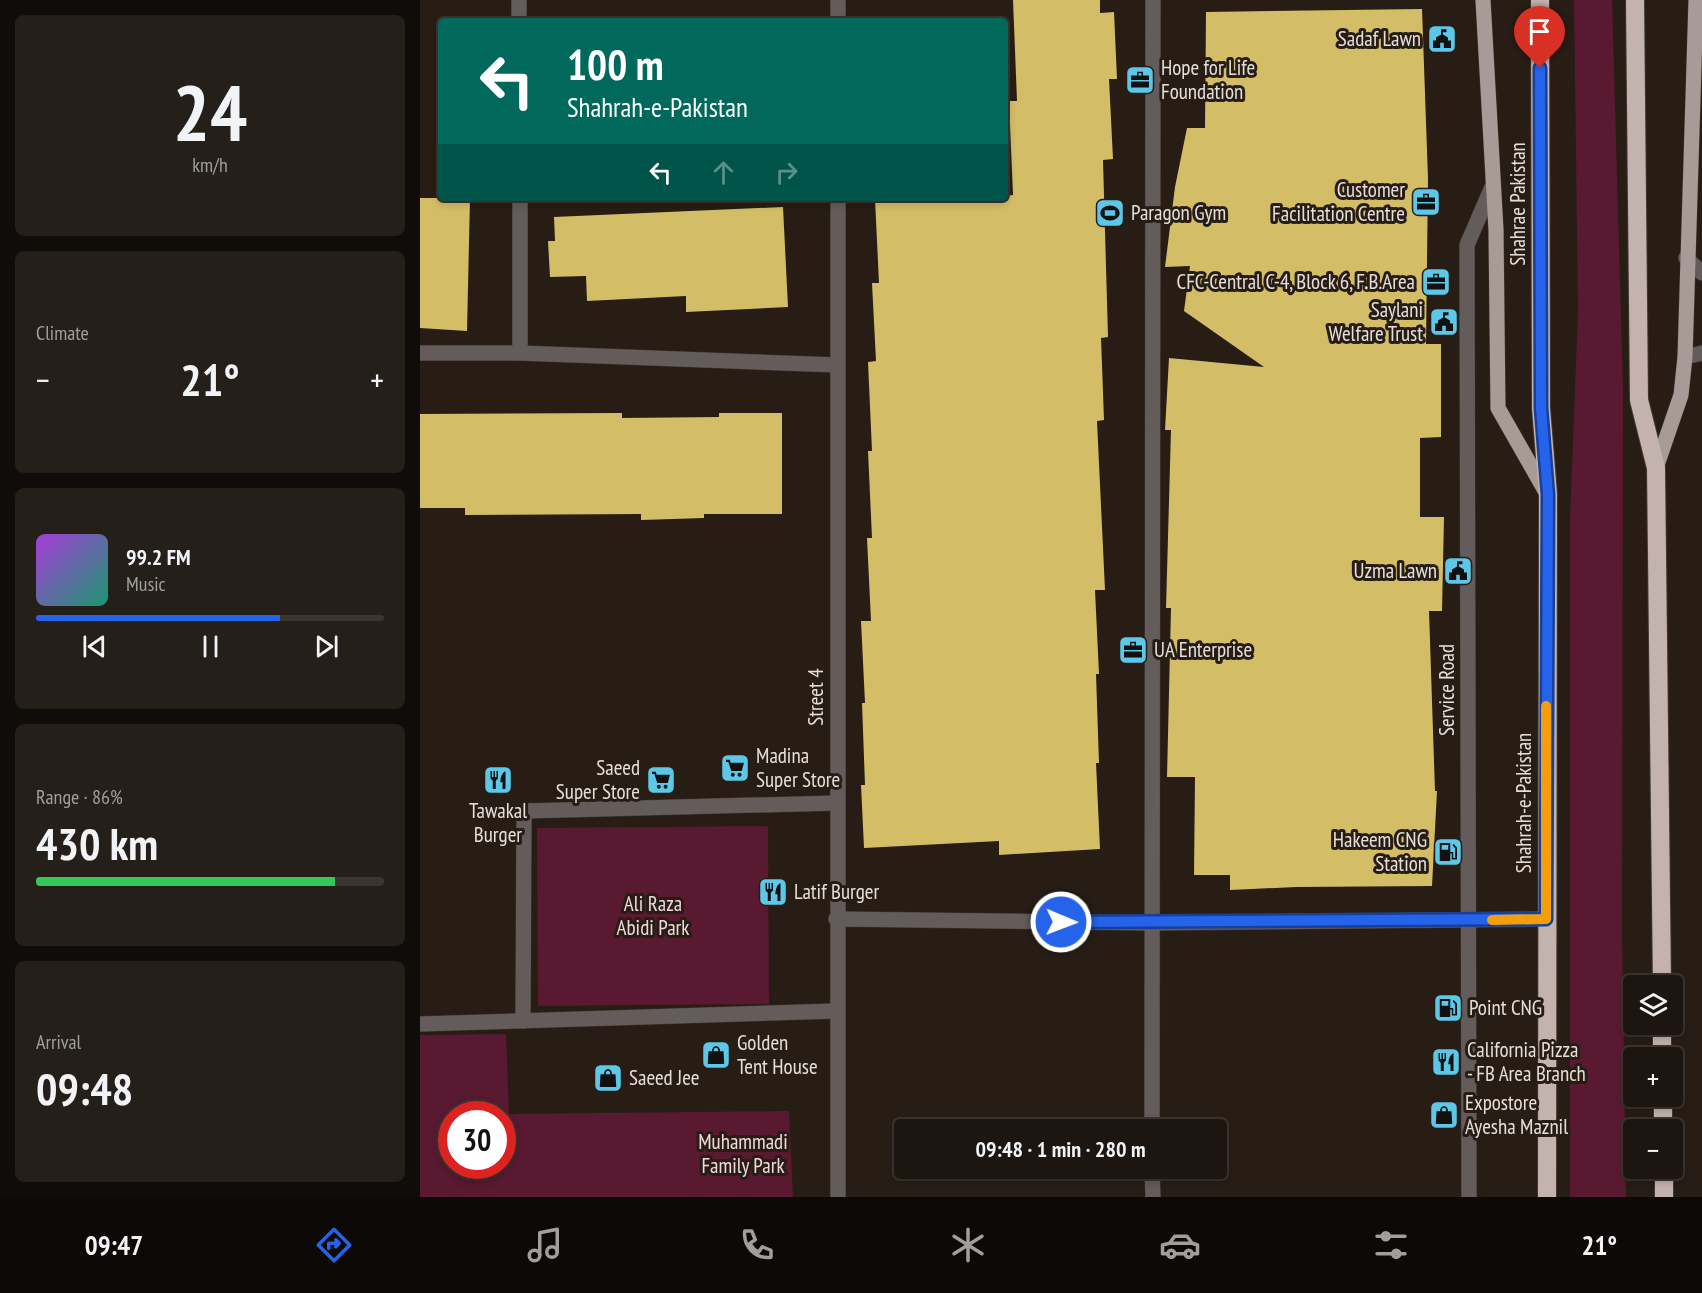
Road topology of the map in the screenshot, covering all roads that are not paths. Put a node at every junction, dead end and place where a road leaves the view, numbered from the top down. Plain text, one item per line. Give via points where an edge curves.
1 (519, 0) edge
2 (838, 0) edge
3 (1153, 0) edge
4 (1484, 0) edge
5 (1540, 0) edge
6 (1635, 0) edge
7 (1696, 0) edge
8 (519, 18) edge
9 (838, 18) edge
10 (1492, 187) junction
11 (520, 201) edge
12 (838, 201) edge
13 (1686, 258) junction
14 (1702, 273) edge
15 (520, 352) junction
16 (420, 353) edge
17 (1702, 353) edge
18 (1685, 357) junction
19 (838, 365) junction
20 (1541, 408) joint
21 (1656, 468) junction
22 (1548, 495) junction
23 (836, 803) junction
24 (837, 919) junction
25 (1546, 919) junction
26 (1468, 920) junction
27 (1151, 923) junction
28 (1662, 975) edge
29 (837, 1011) junction
30 (523, 1021) junction
31 (420, 1024) edge
32 (1152, 1119) edge
33 (1152, 1179) edge
34 (1664, 1179) edge
35 (838, 1197) edge
36 (1153, 1197) edge
37 (1469, 1197) edge
38 (1546, 1197) edge
39 (1664, 1197) edge

1 - 8 street
2 - 9 street
3 - 27 street
4 - 10 main road
5 - 20 highway, Shahrae Pakistan
6 - 21 highway via 1639,400
7 - 13 main road
10 - 22 main road via 1498,408
10 - 26 street, Service Road via 1467,245
11 - 15 street
12 - 19 street, Street 4
13 - 14 street
13 - 18 main road
15 - 16 street
15 - 19 street
17 - 18 street
18 - 21 main road via 1681,396
19 - 23 street, Street 4
20 - 22 highway, Shahrah-e-Pakistan
21 - 28 highway
22 - 25 highway, Shahrah-e-Pakistan
23 - 24 street, Street 4
23 - 30 street via 524,811
24 - 27 street
24 - 29 street, Street 4
25 - 26 street
25 - 38 highway, Shahrah-e-Pakistan
26 - 27 street
26 - 37 street, Service Road
27 - 32 street
29 - 30 street
29 - 35 street, Street 4
30 - 31 street
33 - 36 street
34 - 39 highway

